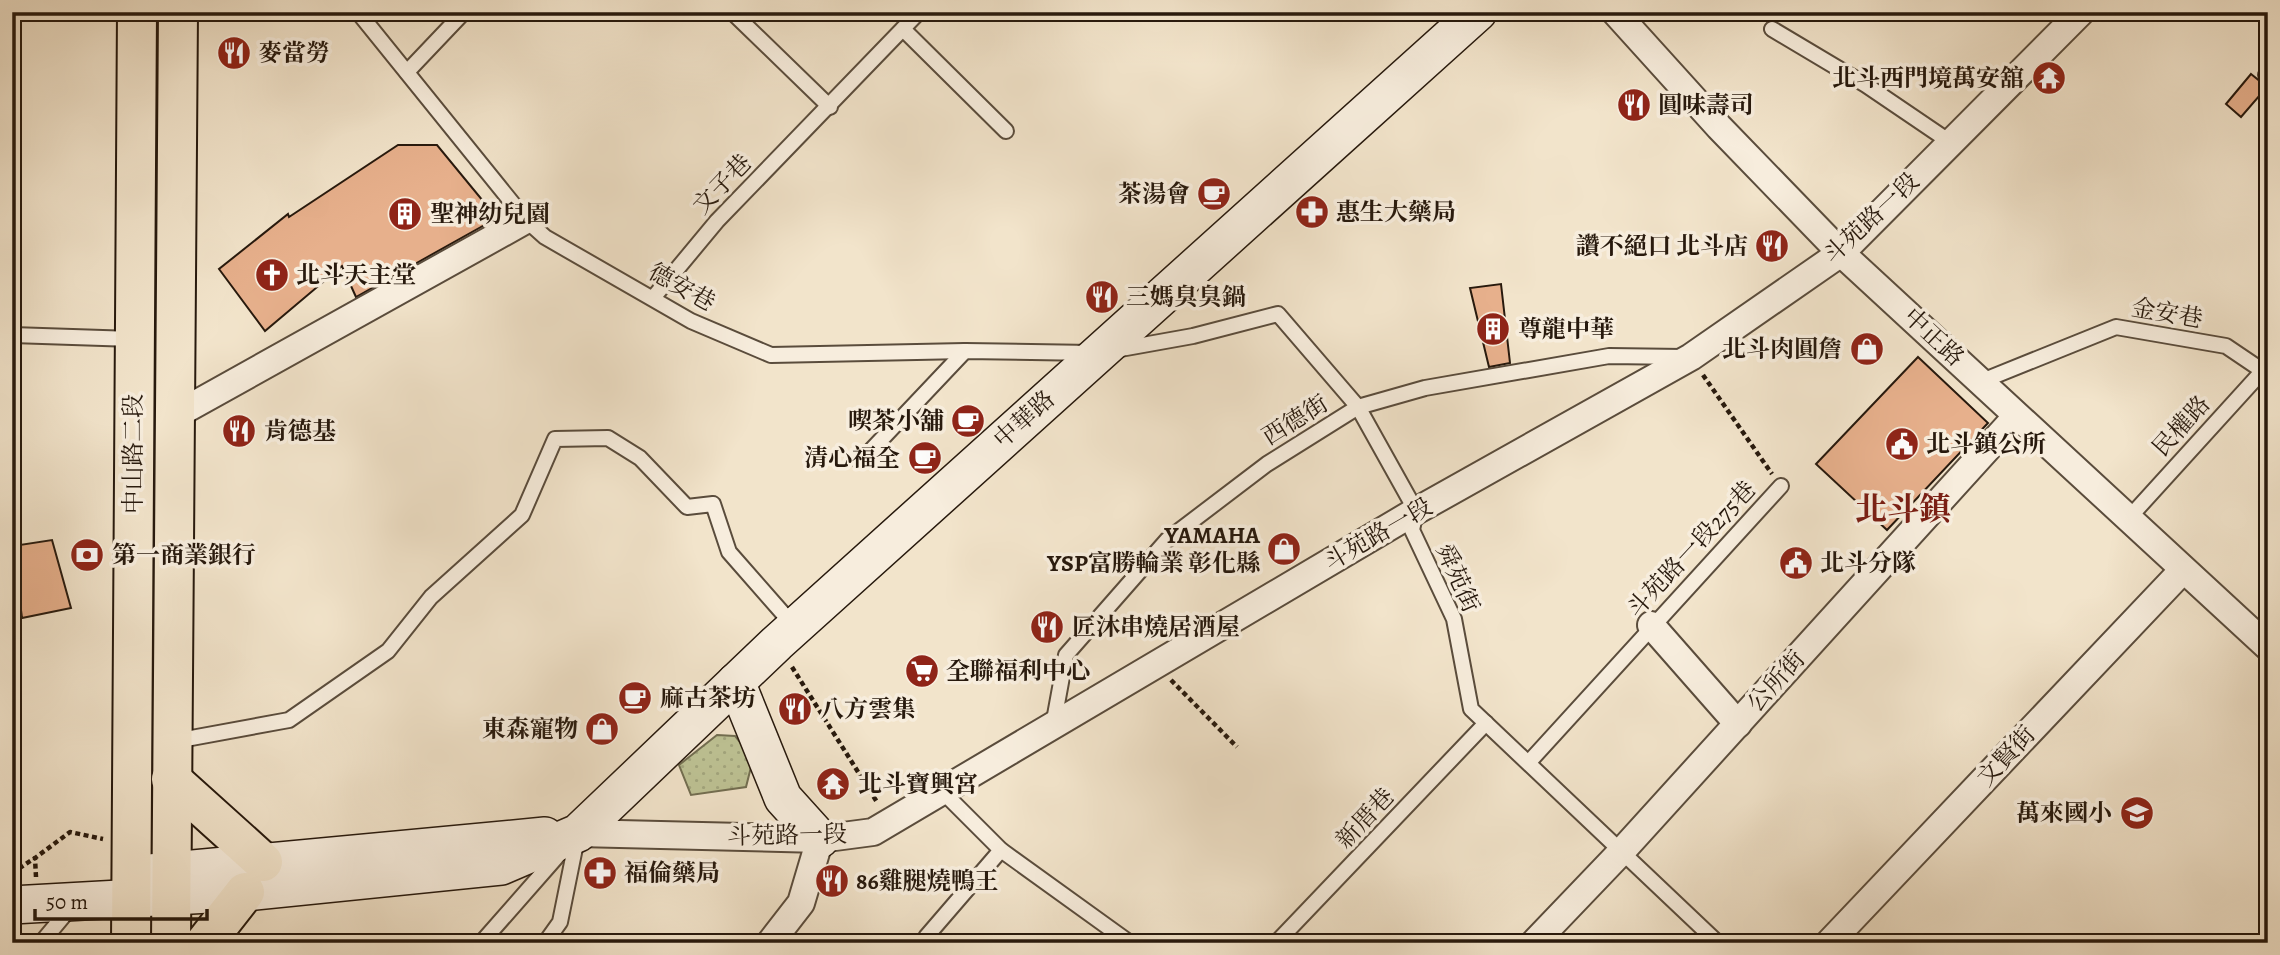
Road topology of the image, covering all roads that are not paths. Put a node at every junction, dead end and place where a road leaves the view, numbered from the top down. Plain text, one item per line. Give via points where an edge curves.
1 (137, 12) edge
2 (178, 12) edge
3 (358, 12) edge
4 (464, 12) edge
5 (732, 12) edge
6 (919, 12) edge
7 (1478, 12) edge
8 (1615, 12) edge
9 (2081, 12) edge
10 (903, 29) junction
11 (1772, 29) dead end
12 (407, 72) junction
13 (830, 107) junction
14 (1006, 131) dead end
15 (1950, 142) junction
16 (526, 220) junction
17 (1841, 253) junction
18 (653, 298) junction
19 (12, 335) edge
20 (134, 339) junction
21 (965, 351) junction
22 (1097, 353) junction
23 (1691, 357) junction
24 (2265, 368) edge
25 (1982, 381) junction
26 (1359, 407) junction
27 (174, 416) junction
28 (2016, 418) junction
29 (860, 462) dead end
30 (1781, 486) road end
31 (1416, 511) junction
32 (2128, 519) junction
33 (2183, 569) junction
34 (1651, 625) junction
35 (786, 635) junction
36 (2268, 647) edge
37 (736, 682) junction
38 (1486, 723) junction
39 (1738, 724) junction
40 (1053, 727) junction
41 (172, 741) junction
42 (1530, 761) junction
43 (172, 779) junction
44 (943, 792) junction
45 (578, 833) junction
46 (820, 839) junction
47 (1001, 850) junction
48 (1622, 851) junction
49 (24, 869) edge
50 (254, 877) junction
51 (172, 883) junction
52 (130, 885) junction
53 (76, 900) junction
54 (12, 905) edge
55 (926, 937) dead end
56 (41, 943) edge
57 (131, 943) edge
58 (172, 943) edge
59 (205, 943) edge
60 (481, 943) edge
61 (545, 943) edge
62 (770, 943) edge
63 (1130, 943) edge
64 (1276, 943) edge
65 (1534, 943) edge
66 (1718, 943) edge
67 (1829, 943) edge

1 - 20 main road, 中山路二段
2 - 27 main road, 中山路二段
3 - 12 lane, 德安巷
4 - 12 lane
5 - 13 lane
6 - 10 lane, 文子巷
7 - 22 main road, 中華路
8 - 17 street, 中正路
9 - 15 street, 斗苑路一段
10 - 13 lane, 文子巷
10 - 14 lane
11 - 15 lane
12 - 16 lane, 德安巷
13 - 18 lane, 文子巷 via 716,221
15 - 17 street, 斗苑路一段
16 - 18 lane, 德安巷 via 545,237
16 - 27 street
17 - 23 street, 斗苑路一段
17 - 25 street, 中正路
18 - 21 lane, 德安巷 via 691,321 771,355
19 - 20 lane
20 - 52 main road, 中山路二段
21 - 22 lane, 德安巷
21 - 29 lane
22 - 26 lane, 舜苑街 via 1193,336 1278,314
22 - 35 main road, 中華路
23 - 26 lane, 西德街 via 1609,356 1425,388
23 - 31 street, 斗苑路一段
24 - 25 lane, 金安巷 via 2226,346 2116,327
24 - 32 lane, 民權路
25 - 28 street, 中正路
26 - 31 lane, 舜苑街
26 - 40 lane, 西德街 via 1267,464 1167,540 1066,655
27 - 41 main road, 中山路二段
28 - 32 street, 中正路
28 - 39 street, 公所街
30 - 34 lane, 斗苑路一段275巷
31 - 38 lane, 舜苑街 via 1412,530 1454,619 1471,709
31 - 40 street, 斗苑路一段
32 - 33 street, 中正路
33 - 36 street, 中正路
33 - 67 street, 文賢街
34 - 39 street
34 - 42 lane, 斗苑路一段275巷
35 - 37 main road, 中華路
35 - 41 lane via 729,552 713,505 687,507 640,458 608,438 555,439 522,515 431,597 388,651 289,720
37 - 45 main road, 中華路
37 - 46 main road via 783,797
38 - 42 lane, 舜苑街
38 - 64 lane, 新厝巷
39 - 48 street, 公所街
40 - 44 street, 斗苑路一段
41 - 43 main road, 中山路二段
42 - 48 lane, 舜苑街
43 - 50 main road
43 - 51 main road, 中山路二段
44 - 46 street, 斗苑路一段 via 873,832
44 - 47 lane
45 - 46 street, 斗苑路一段
45 - 50 main road, 斗苑路一段 via 501,866
45 - 60 lane
45 - 61 lane via 560,922
46 - 62 street via 802,903
47 - 55 lane
47 - 63 lane
48 - 65 street, 公所街
48 - 66 lane, 舜苑街
49 - 52 main road
50 - 51 main road, 斗苑路一段
50 - 59 main road
51 - 52 main road, 斗苑路一段
51 - 58 main road, 中山路二段
52 - 53 main road
52 - 57 main road, 中山路二段
53 - 54 main road
53 - 56 lane

